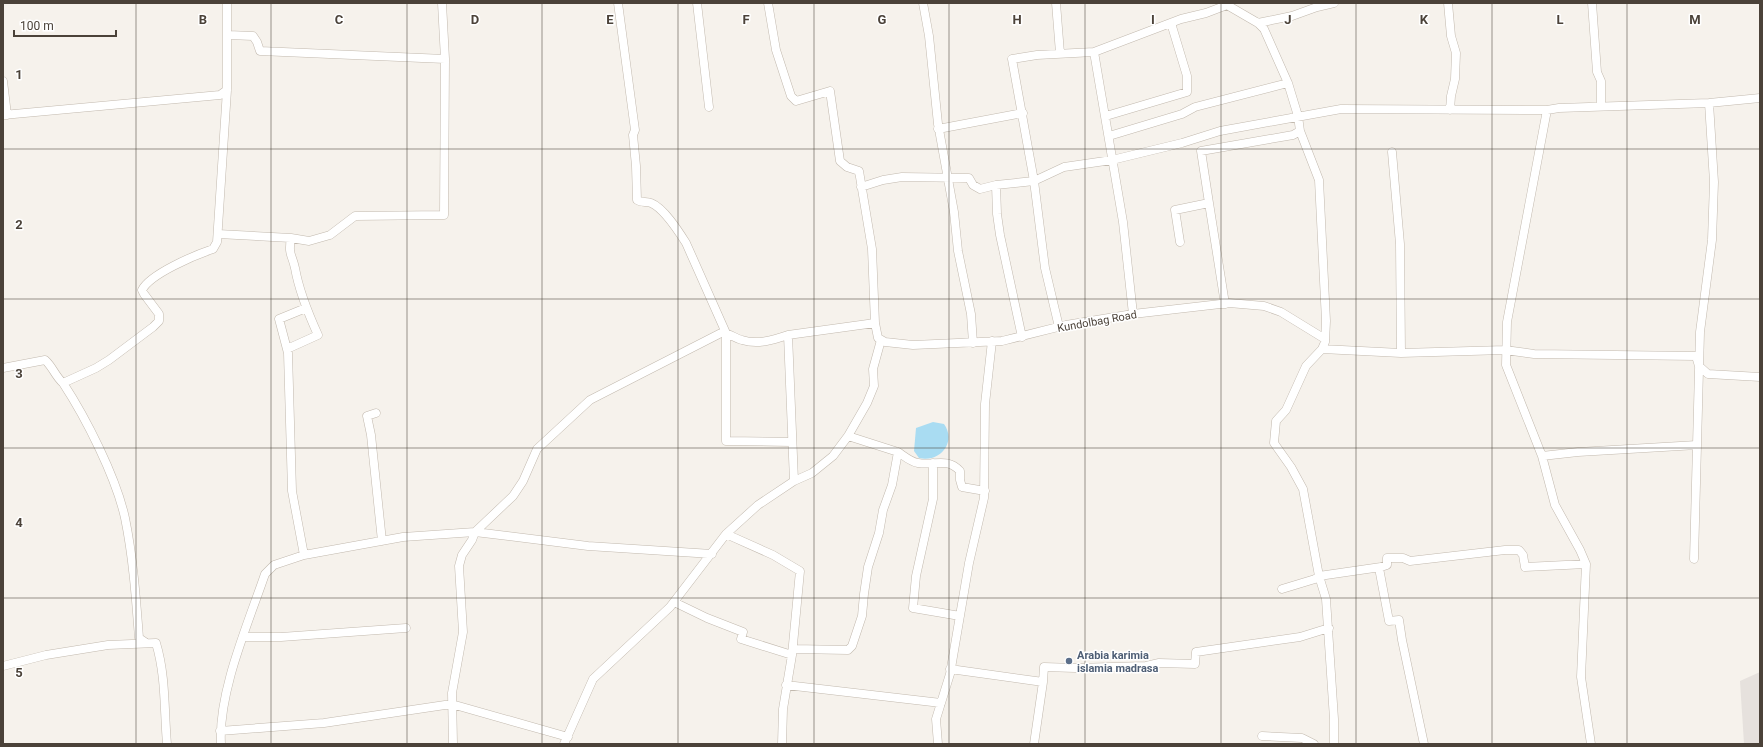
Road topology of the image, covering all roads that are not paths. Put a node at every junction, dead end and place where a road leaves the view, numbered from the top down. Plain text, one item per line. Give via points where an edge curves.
1 (227, 3) edge
2 (442, 3) edge
3 (618, 3) edge
4 (697, 3) edge
5 (768, 3) edge
6 (923, 3) edge
7 (1056, 3) edge
8 (1334, 3) edge
9 (1448, 3) edge
10 (1592, 3) edge
11 (1226, 4) edge
12 (1171, 23) junction
13 (1258, 23) junction
14 (228, 35) junction
15 (1094, 52) junction
16 (1060, 53) junction
17 (445, 59) junction
18 (3, 81) edge
19 (1288, 83) junction
20 (227, 90) junction
21 (1760, 98) edge
22 (1709, 103) junction
23 (1601, 106) junction
24 (710, 107) dead end
25 (1450, 110) junction
26 (1548, 110) junction
27 (1023, 114) junction
28 (5, 115) edge
29 (1106, 116) junction
30 (1298, 116) junction
31 (938, 129) junction
32 (1300, 131) junction
33 (1109, 136) junction
34 (1392, 152) dead end
35 (1112, 160) junction
36 (947, 178) junction
37 (1034, 181) junction
38 (996, 185) junction
39 (861, 187) junction
40 (1209, 203) junction
41 (218, 234) junction
42 (291, 238) junction
43 (1180, 242) dead end
44 (1225, 304) junction
45 (306, 308) junction
46 (1133, 314) junction
47 (875, 323) junction
48 (1059, 327) junction
49 (726, 333) junction
50 (788, 335) junction
51 (1022, 337) junction
52 (1325, 339) junction
53 (881, 340) junction
54 (992, 341) junction
55 (973, 343) junction
56 (287, 349) junction
57 (1322, 349) junction
58 (1505, 350) junction
59 (1401, 353) junction
60 (1699, 366) junction
61 (3, 368) edge
62 (1760, 377) edge
63 (63, 383) junction
64 (376, 413) dead end
65 (848, 436) junction
66 (792, 442) junction
67 (1697, 445) junction
68 (898, 452) junction
69 (1542, 456) junction
70 (933, 463) junction
71 (794, 481) junction
72 (984, 491) junction
73 (475, 532) junction
74 (726, 534) junction
75 (382, 541) junction
76 (712, 554) junction
77 (304, 555) junction
78 (1694, 559) dead end
79 (1586, 564) junction
80 (1379, 568) junction
81 (1319, 576) junction
82 (1282, 588) dead end
83 (674, 602) junction
84 (960, 616) junction
85 (406, 628) dead end
86 (1329, 628) junction
87 (244, 637) junction
88 (144, 642) junction
89 (793, 652) junction
90 (3, 666) edge
91 (950, 669) junction
92 (1043, 682) junction
93 (786, 685) junction
94 (941, 703) junction
95 (453, 705) junction
96 (220, 731) junction
97 (1262, 736) dead end
98 (566, 740) edge
99 (167, 744) edge
100 (221, 744) edge
101 (454, 744) edge
102 (782, 744) edge
103 (938, 744) edge
104 (1034, 744) edge
105 (1314, 744) edge
106 (1334, 744) edge
107 (1424, 744) edge
108 (1591, 744) edge

1 - 14 street
2 - 17 street
3 - 49 street via 635,130 633,135 636,200 651,202 678,230
4 - 24 street
5 - 39 street via 776,50 791,96 796,101 830,91 840,161 859,171
6 - 31 street via 929,36
7 - 16 street
8 - 13 street via 1286,18
9 - 25 street via 1451,36 1456,53
10 - 23 street via 1597,72 1601,81
11 - 12 street
11 - 13 street
12 - 15 street
12 - 29 street via 1186,76 1187,92
13 - 19 street via 1264,29
14 - 17 street via 253,36 260,51
14 - 20 street
15 - 16 street
15 - 29 street
16 - 27 street via 1012,59
17 - 42 street via 444,215 355,216 330,235 309,242
18 - 28 street
19 - 30 street
19 - 33 street via 1195,107 1182,114
20 - 28 street via 220,95
20 - 41 street
21 - 22 street
22 - 23 street
22 - 60 street via 1714,182 1712,240 1700,332
23 - 26 street
25 - 26 street
25 - 30 street via 1341,109
26 - 58 street via 1507,322
27 - 31 street
27 - 37 street
29 - 33 street
30 - 32 street
30 - 35 street via 1220,131
31 - 36 street
32 - 40 street via 1293,135 1201,151
32 - 52 street via 1319,180
33 - 35 street
34 - 59 street via 1400,244
35 - 37 street via 1064,167
35 - 46 street via 1123,222
36 - 38 street via 970,178 973,185 980,189
36 - 39 street via 902,177
36 - 55 street via 971,314
37 - 38 street
37 - 48 street via 1045,268
38 - 51 street via 1000,235
39 - 47 street via 872,249
40 - 43 street via 1175,210
40 - 44 street
41 - 42 street
41 - 63 street via 213,249 157,276 142,290 159,314 159,321 153,327 103,364
42 - 45 street via 290,256
44 - 46 street, Kundolbag Road
44 - 52 street, Kundolbag Road via 1264,306 1281,312
45 - 56 street via 279,319
45 - 56 street via 318,335
46 - 48 street, Kundolbag Road
47 - 50 street
47 - 53 street via 878,338
48 - 51 street, Kundolbag Road
49 - 50 street via 742,340 759,342 768,342
49 - 66 street via 726,441
49 - 73 street via 590,400 538,449 513,496
50 - 66 street
51 - 54 street, Kundolbag Road
52 - 57 street
53 - 55 street, Kundolbag Road via 912,345
53 - 65 street via 873,369 874,386
54 - 55 street, Kundolbag Road
54 - 72 street via 985,404
56 - 77 street via 292,491
57 - 59 street
57 - 81 street via 1306,366 1286,410 1276,421 1274,444 1291,466 1303,489
58 - 59 street
58 - 60 street via 1534,354 1696,356
58 - 69 street via 1506,366
60 - 62 street via 1708,374
60 - 67 street
61 - 63 street via 45,360
63 - 88 street via 76,403 114,484 132,554 139,638
64 - 75 street via 367,416 373,447
65 - 68 street
65 - 71 street via 833,456 812,473
66 - 71 street
67 - 69 street
67 - 78 street
68 - 70 street via 917,463
68 - 89 street via 892,485 868,567 862,616 852,646 848,650
69 - 79 street via 1555,505
70 - 72 street via 947,462 955,466 960,471 962,487
70 - 84 street via 933,499 916,576 913,608
71 - 74 street via 758,505
72 - 84 street via 979,523 968,563
73 - 75 street via 402,537
73 - 76 street via 588,546
73 - 95 street via 459,566 463,632 452,693
74 - 76 street
74 - 89 street via 773,555 800,571
75 - 77 street
76 - 83 street
77 - 87 street via 274,565 265,574
79 - 80 street via 1525,567 1523,555 1519,550 1505,550 1410,561 1403,558 1387,558 1387,564
79 - 108 street via 1581,677
80 - 81 street
80 - 107 street via 1390,621 1399,620
81 - 82 street
81 - 86 street via 1326,599
83 - 89 street via 743,632 741,639
83 - 98 street via 593,678
84 - 91 street
85 - 87 street via 281,637
86 - 92 street via 1300,637 1196,652 1196,664 1044,667
86 - 106 street
87 - 96 street via 229,680
88 - 90 street via 46,655
88 - 99 street via 156,643 160,656
89 - 93 street
91 - 92 street
91 - 94 street
92 - 104 street
93 - 94 street
93 - 102 street
94 - 103 street via 936,719
95 - 96 street via 324,723
95 - 98 street
95 - 101 street
96 - 100 street
97 - 105 street via 1302,738

